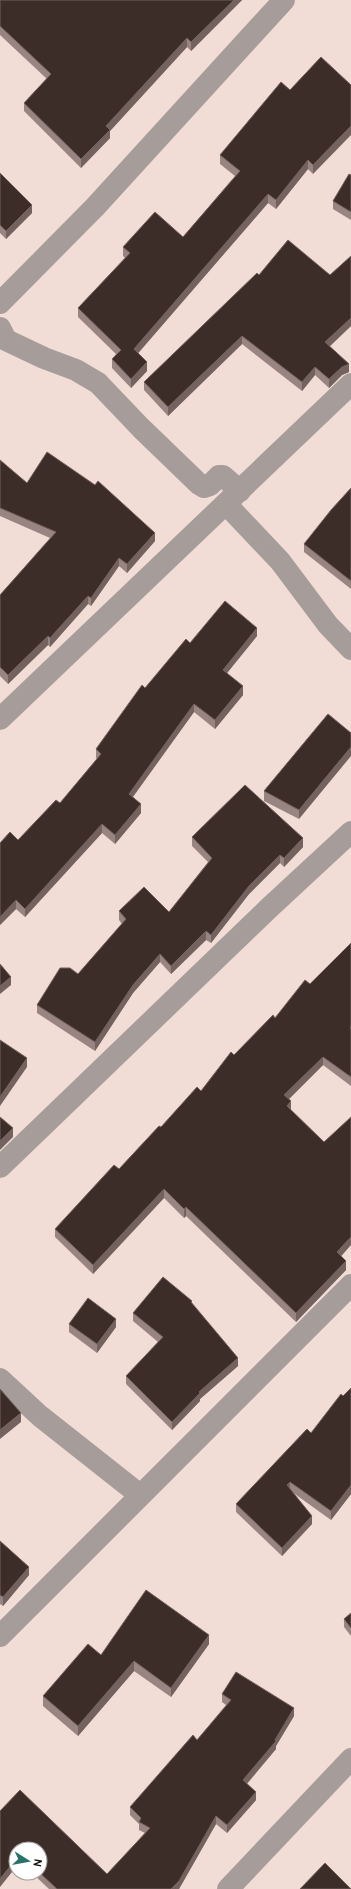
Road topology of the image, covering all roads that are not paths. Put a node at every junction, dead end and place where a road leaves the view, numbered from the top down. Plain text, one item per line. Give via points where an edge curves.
1 (284, 0) edge
2 (0, 303) edge
3 (0, 328) edge
4 (351, 384) edge
5 (233, 498) junction
6 (351, 649) edge
7 (0, 719) edge
8 (351, 832) edge
9 (0, 1167) edge
10 (351, 1286) edge
11 (0, 1379) edge
12 (140, 1495) junction
13 (0, 1636) edge
14 (351, 1759) edge
15 (228, 1889) edge

1 - 2 street via 95,208
3 - 5 street via 6,340 76,370 98,383 199,484 204,487 219,476 223,476
4 - 5 street
5 - 6 street via 328,625
5 - 7 street
8 - 9 street
10 - 12 street
11 - 12 street via 40,1416
12 - 13 street
14 - 15 street

